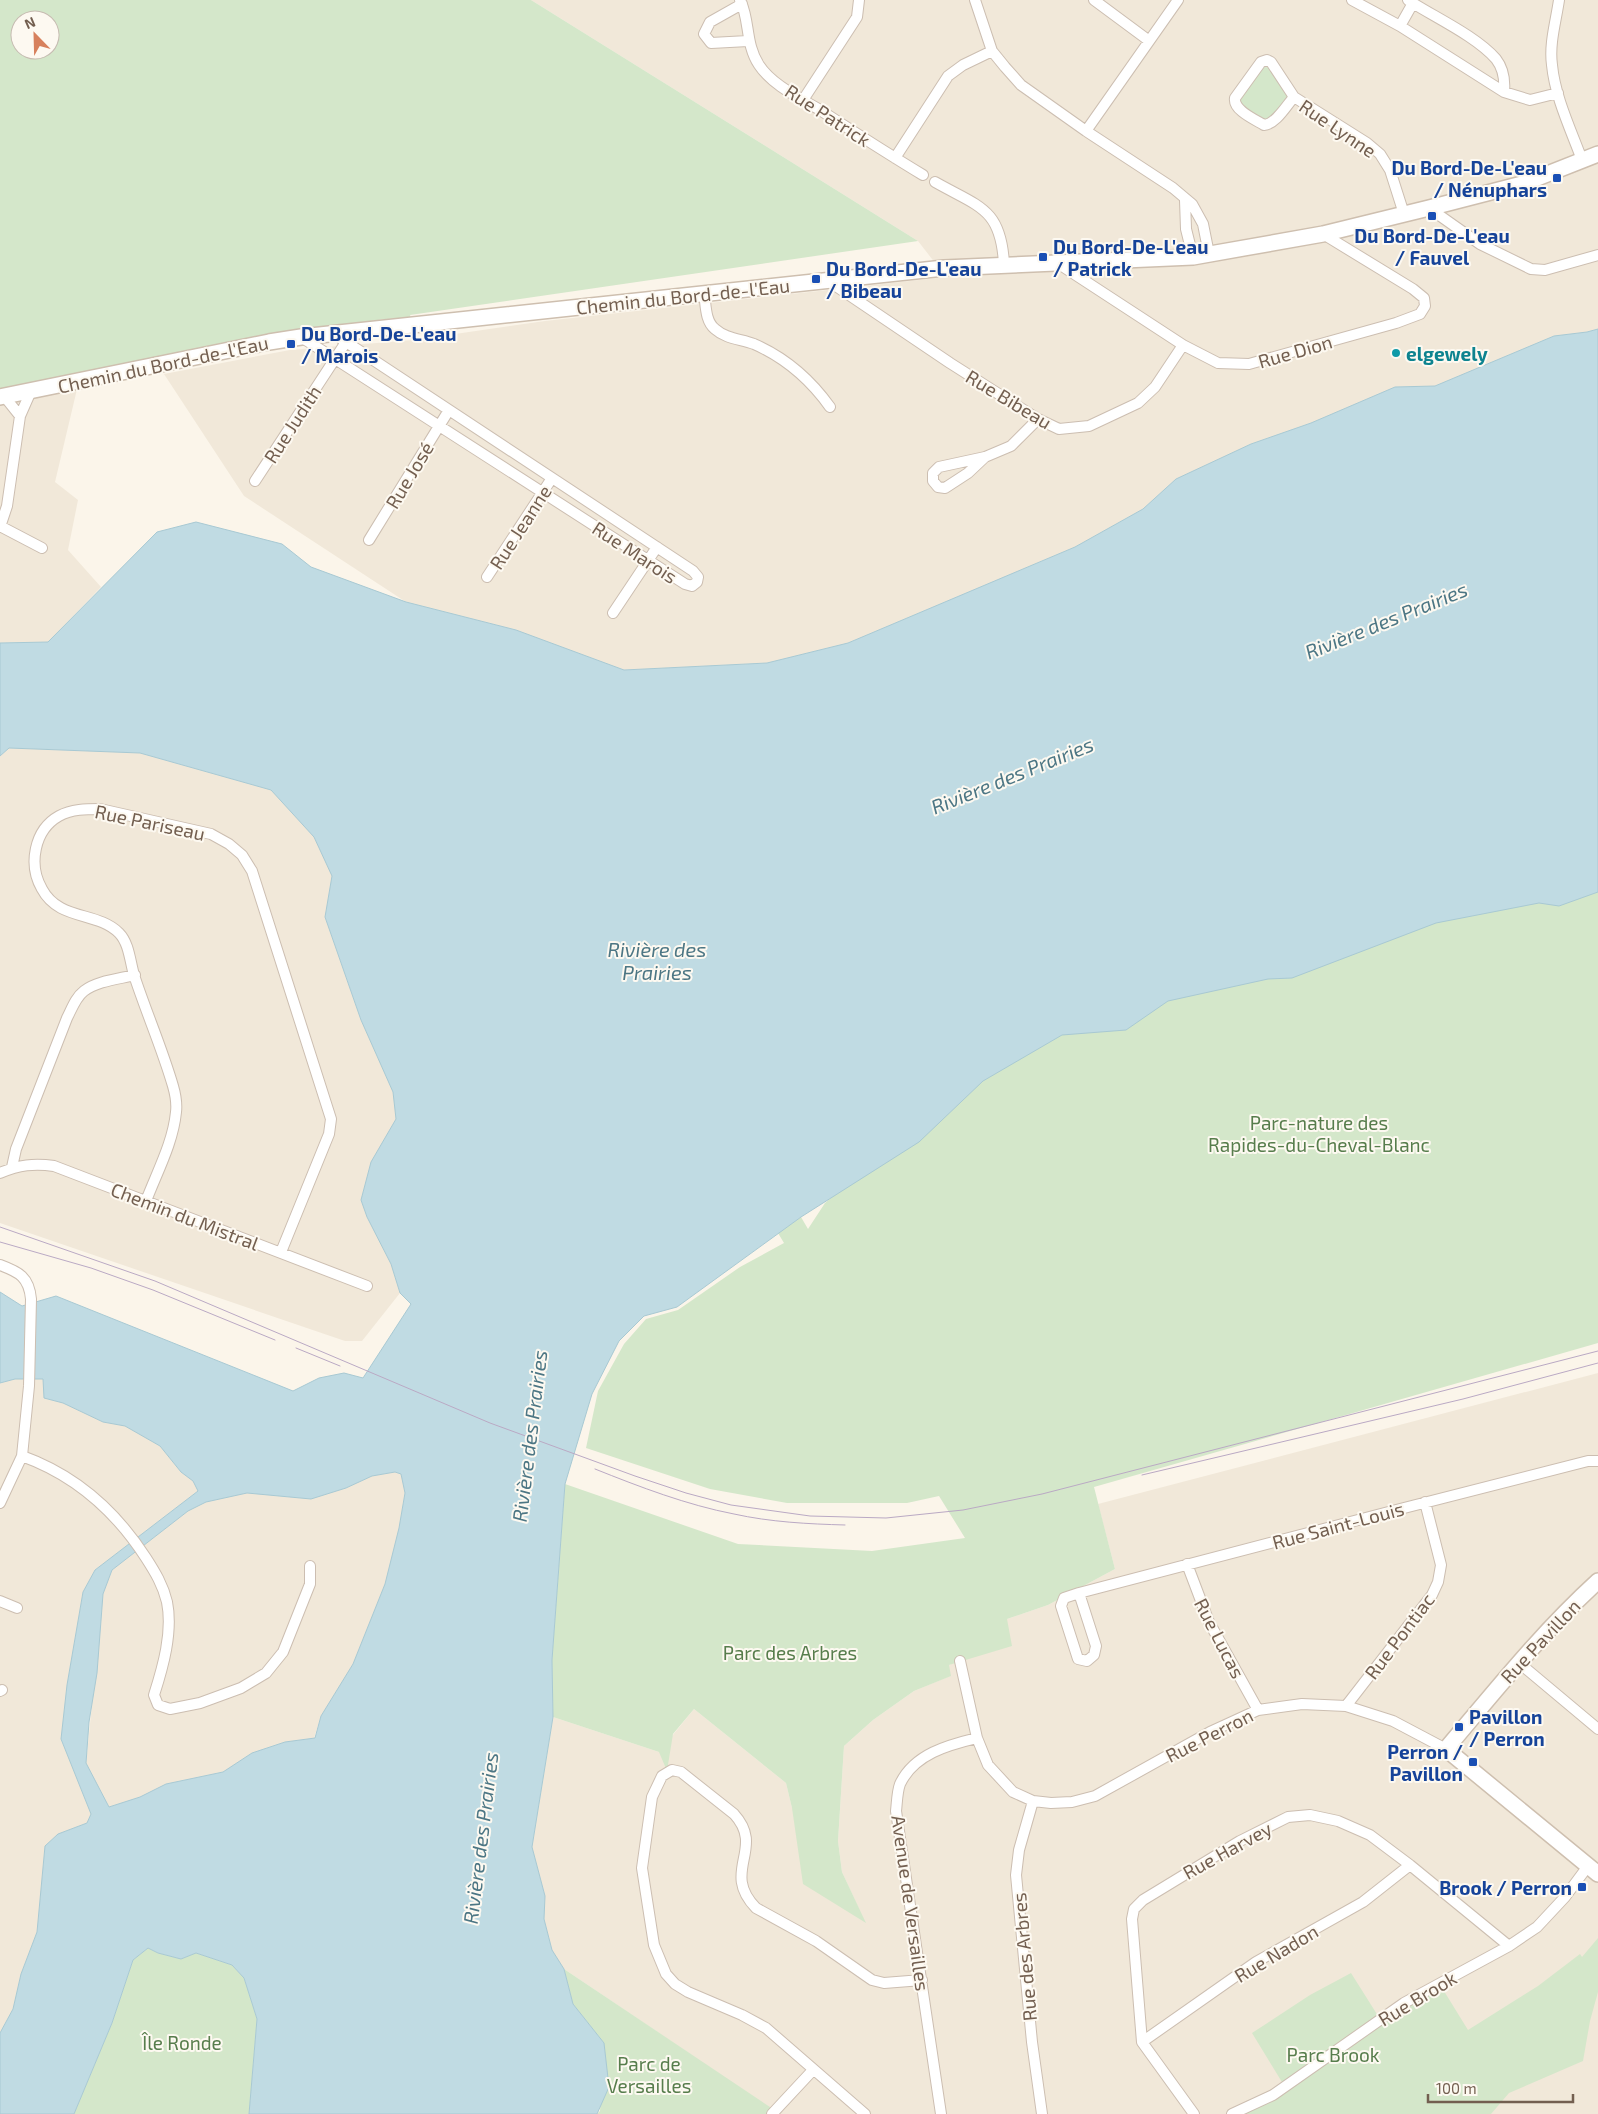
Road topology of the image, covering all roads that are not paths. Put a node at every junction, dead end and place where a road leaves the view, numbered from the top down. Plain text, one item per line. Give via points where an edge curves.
1 (859, 0) edge
2 (975, 0) edge
3 (1094, 0) edge
4 (1178, 0) edge
5 (1352, 0) edge
6 (1559, 0) edge
7 (741, 2) edge
8 (1411, 2) edge
9 (1400, 26) junction
10 (1148, 40) junction
11 (748, 41) junction
12 (992, 51) junction
13 (1504, 92) junction
14 (1558, 93) junction
15 (1294, 97) junction
16 (803, 100) junction
17 (1086, 131) junction
18 (1598, 154) edge
19 (895, 158) junction
20 (1582, 160) junction
21 (923, 175) dead end
22 (935, 182) dead end
23 (1186, 200) junction
24 (1429, 208) junction
25 (1404, 214) junction
26 (1323, 234) junction
27 (1209, 254) junction
28 (1598, 256) edge
29 (1193, 257) junction
30 (1058, 262) junction
31 (1004, 264) junction
32 (827, 280) junction
33 (704, 293) junction
34 (301, 337) junction
35 (340, 338) junction
36 (1183, 345) junction
37 (335, 359) junction
38 (31, 391) junction
39 (2, 397) edge
40 (830, 407) dead end
41 (449, 410) junction
42 (20, 416) junction
43 (1038, 420) junction
44 (439, 426) junction
45 (985, 457) junction
46 (552, 478) junction
47 (255, 481) dead end
48 (543, 493) junction
49 (0, 526) edge
50 (369, 540) dead end
51 (657, 547) junction
52 (42, 548) dead end
53 (648, 561) junction
54 (488, 577) dead end
55 (613, 612) dead end
56 (134, 975) junction
57 (12, 1168) junction
58 (0, 1173) edge
59 (146, 1201) junction
60 (281, 1252) junction
61 (0, 1265) edge
62 (367, 1286) dead end
63 (22, 1456) junction
64 (1598, 1461) edge
65 (1425, 1502) junction
66 (0, 1503) edge
67 (1186, 1564) junction
68 (310, 1566) dead end
69 (1598, 1581) edge
70 (1079, 1593) junction
71 (0, 1601) edge
72 (17, 1608) dead end
73 (960, 1661) dead end
74 (1518, 1662) junction
75 (1346, 1706) junction
76 (1258, 1710) junction
77 (1598, 1729) edge
78 (977, 1738) junction
79 (1446, 1749) junction
80 (1033, 1801) junction
81 (1410, 1865) junction
82 (1593, 1870) edge
83 (1509, 1946) junction
84 (922, 1980) junction
85 (1142, 2042) junction
86 (813, 2070) junction
87 (772, 2114) edge
88 (865, 2114) edge
89 (942, 2114) edge
90 (1042, 2114) edge
91 (1194, 2114) edge
92 (1232, 2114) edge

1 - 16 street via 857,17
2 - 12 street
3 - 10 street
4 - 10 street
5 - 9 street
6 - 14 street via 1552,51
7 - 11 street, Rue Patrick
7 - 11 street, Rue Patrick via 710,22 704,34 712,44
8 - 9 street
8 - 13 street via 1482,46 1497,60 1505,80
9 - 13 street
10 - 17 street
11 - 16 street, Rue Patrick via 764,71
12 - 17 street via 1022,85
12 - 19 street via 948,76
13 - 14 street via 1530,100
14 - 20 street
15 - 15 street, Rue Lynne via 1267,60 1261,62 1234,102 1268,125
15 - 25 street, Rue Lynne via 1380,154 1390,170
16 - 19 street, Rue Patrick
17 - 23 street
18 - 20 street, Chemin du Bord-de-l'Eau
19 - 21 street, Rue Patrick
20 - 24 street, Chemin du Bord-de-l'Eau via 1522,184
22 - 31 street via 992,218 1001,236
23 - 27 street via 1192,204 1203,224
23 - 29 street via 1186,229
24 - 25 street, Chemin du Bord-de-l'Eau
24 - 28 street via 1480,244 1531,269 1545,270
25 - 26 street, Chemin du Bord-de-l'Eau
26 - 27 street, Chemin du Bord-de-l'Eau
26 - 36 street, Rue Dion via 1424,298 1426,306 1420,314 1249,364 1218,363
27 - 29 street, Chemin du Bord-de-l'Eau
29 - 30 street, Chemin du Bord-de-l'Eau
30 - 31 street, Chemin du Bord-de-l'Eau
30 - 36 street, Rue Dion
31 - 32 street, Chemin du Bord-de-l'Eau
32 - 33 street, Chemin du Bord-de-l'Eau
32 - 43 street, Rue Bibeau
33 - 35 street, Chemin du Bord-de-l'Eau
33 - 40 street via 708,320 714,329 777,355 800,372
34 - 35 street, Chemin du Bord-de-l'Eau
34 - 37 street, Rue Marois
34 - 38 street, Chemin du Bord-de-l'Eau
35 - 37 street, Rue Judith
35 - 41 street, Rue Marois
36 - 43 street, Rue Bibeau via 1155,387 1138,403 1089,426 1059,429
37 - 44 street, Rue Marois
37 - 47 street, Rue Judith
38 - 39 street, Chemin du Bord-de-l'Eau
38 - 42 street
39 - 42 street
41 - 44 street, Rue José
41 - 46 street, Rue Marois
42 - 49 street via 7,506
43 - 45 street via 1011,446
44 - 48 street, Rue Marois
44 - 50 street, Rue José
45 - 45 street via 939,467 933,473 933,481 938,487 945,488
46 - 48 street, Rue Jeanne
46 - 51 street, Rue Marois
48 - 53 street, Rue Marois
48 - 54 street, Rue Jeanne
49 - 52 street
51 - 53 street
51 - 53 street, Rue Marois via 693,571 698,577 697,582 692,586 685,584
53 - 55 street
56 - 57 street via 97,985 76,999 26,1123
56 - 59 street, Rue Pariseau via 174,1088 177,1109 174,1131
56 - 60 street, Rue Pariseau via 126,942 120,933 110,925 65,911 42,890 35,873 34,856 40,836 59,816 83,809 100,809 211,834 242,855 252,871 331,1119
57 - 58 street, Chemin du Mistral
57 - 59 street, Chemin du Mistral via 23,1164 54,1166
59 - 60 street, Chemin du Mistral
60 - 62 street, Chemin du Mistral
61 - 63 street via 20,1274 30,1287 29,1386
63 - 66 street
63 - 68 street via 42,1463 100,1501 126,1530 159,1579 167,1602 168,1625 154,1695 158,1705 170,1709 200,1703 241,1688 266,1673 283,1652 310,1584
64 - 65 street, Rue Saint-Louis
65 - 67 street, Rue Saint-Louis
65 - 75 street, Rue Pontiac via 1441,1566 1438,1582 1432,1595
67 - 70 street, Rue Saint-Louis
67 - 76 street, Rue Lucas via 1209,1622
69 - 74 street, Rue Pavillon
70 - 70 street, Rue Saint-Louis via 1064,1598 1061,1606 1078,1659 1087,1661 1094,1655 1096,1646
71 - 72 street
73 - 78 street, Rue Perron
74 - 77 street
74 - 79 street, Rue Pavillon
75 - 76 street, Rue Perron via 1302,1704
75 - 79 street, Rue Perron via 1393,1720
76 - 80 street, Rue Perron via 1210,1732 1095,1796 1072,1802
78 - 80 street, Rue Perron via 988,1765 998,1779 1013,1792
78 - 84 street, Avenue de Versailles via 925,1757 910,1770 900,1785 896,1811
79 - 82 street, Rue Perron
80 - 90 street, Rue des Arbres via 1019,1850 1016,1875
81 - 83 street, Rue Harvey
81 - 85 street, Rue Nadon via 1363,1902 1256,1962
81 - 85 street, Rue Harvey via 1370,1835 1338,1821 1310,1815 1288,1817 1157,1890 1134,1909 1132,1919
82 - 83 street, Rue Brook via 1537,1927
83 - 92 street, Rue Brook via 1404,2003 1273,2095
84 - 86 street via 884,1983 872,1980 816,1941 756,1908 742,1890 740,1879 747,1837 741,1822 681,1772 672,1770 662,1776 652,1797 642,1868 650,1928 660,1963 675,1984 766,2028
84 - 89 street, Avenue de Versailles
85 - 91 street
86 - 87 street
86 - 88 street

